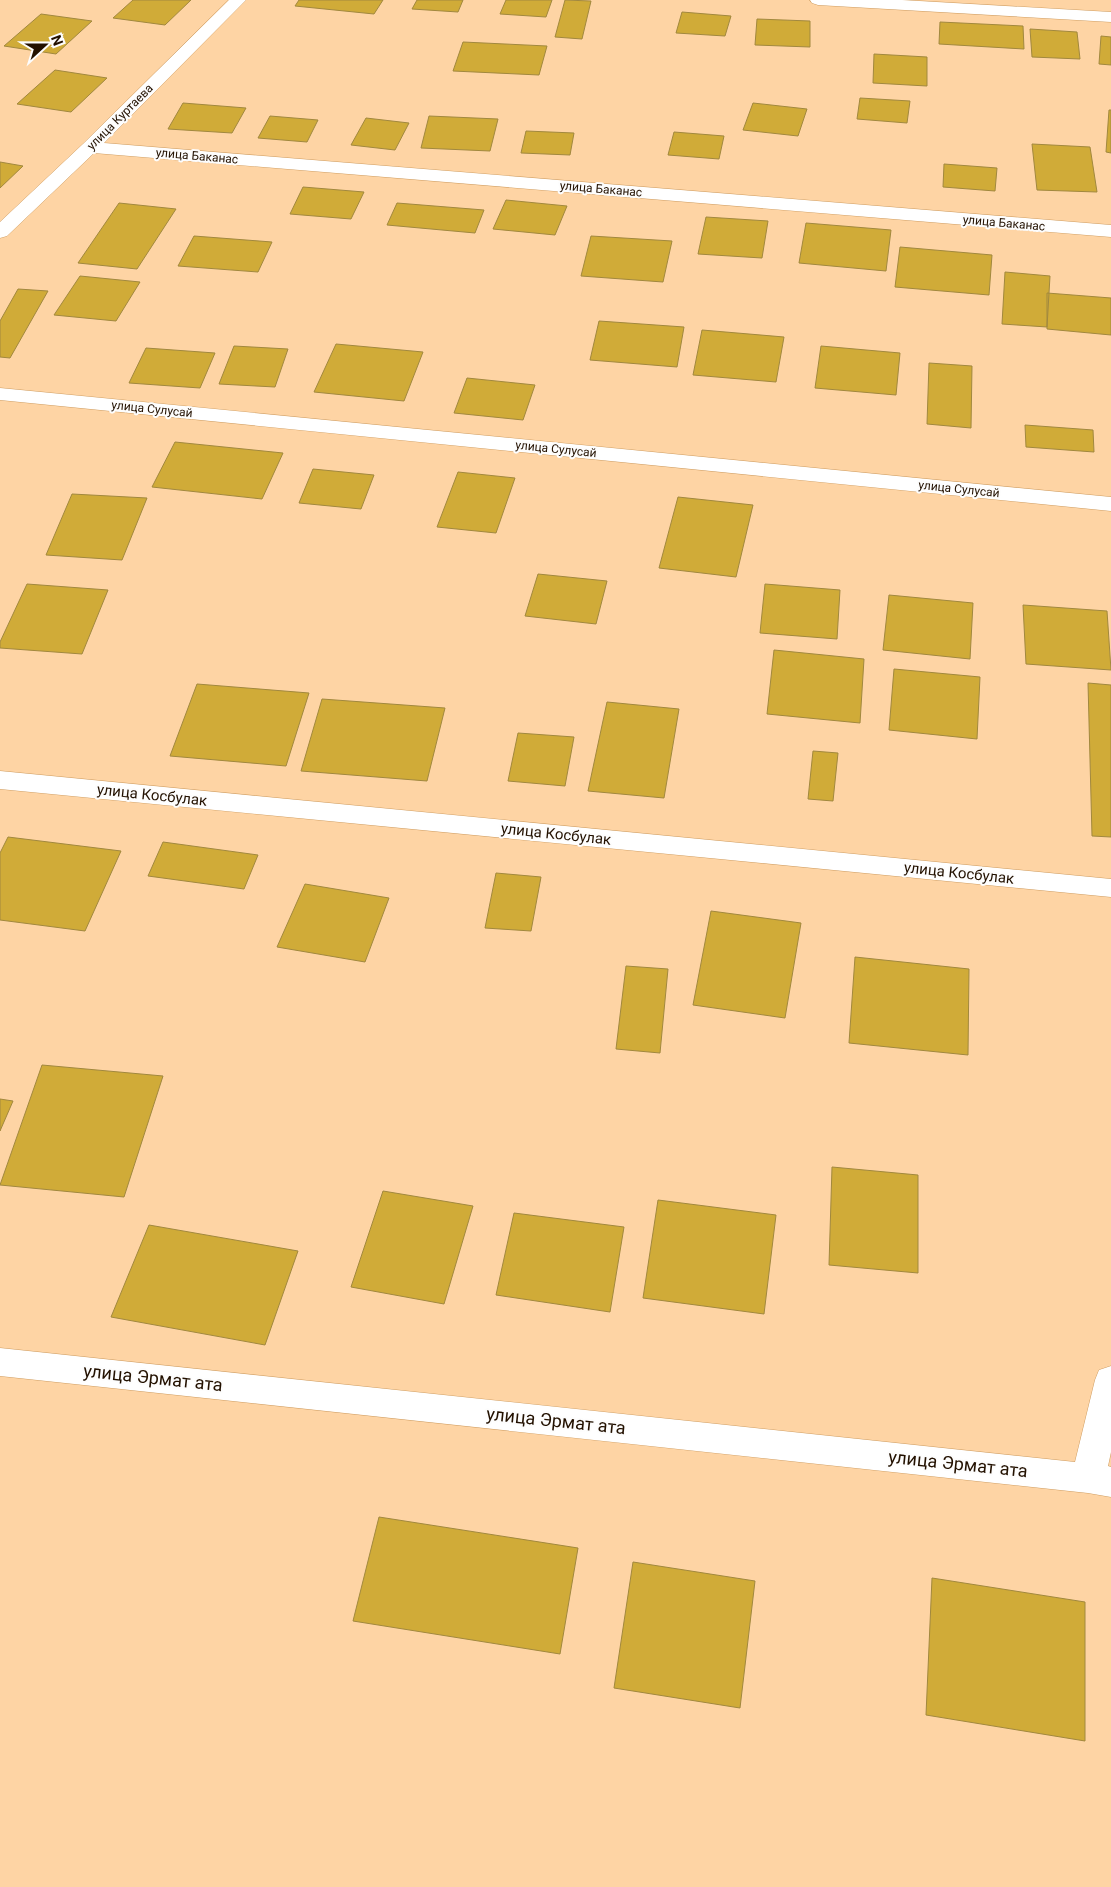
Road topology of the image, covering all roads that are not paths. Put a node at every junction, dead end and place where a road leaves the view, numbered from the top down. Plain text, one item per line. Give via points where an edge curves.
1 (238, 0) edge
2 (818, 0) edge
3 (1111, 17) edge
4 (90, 147) junction
5 (1111, 231) edge
6 (0, 232) edge
7 (0, 394) edge
8 (1111, 504) edge
9 (0, 780) edge
10 (1111, 888) edge
11 (0, 1362) edge
12 (1111, 1380) edge
13 (1100, 1480) edge

1 - 4 street, улица Куртаева
2 - 3 street
4 - 5 street, улица Баканас
4 - 6 street, улица Куртаева
7 - 8 street, улица Сулусай
9 - 10 street, улица Косбулак
11 - 13 street, улица Эрмат ата
12 - 13 street

